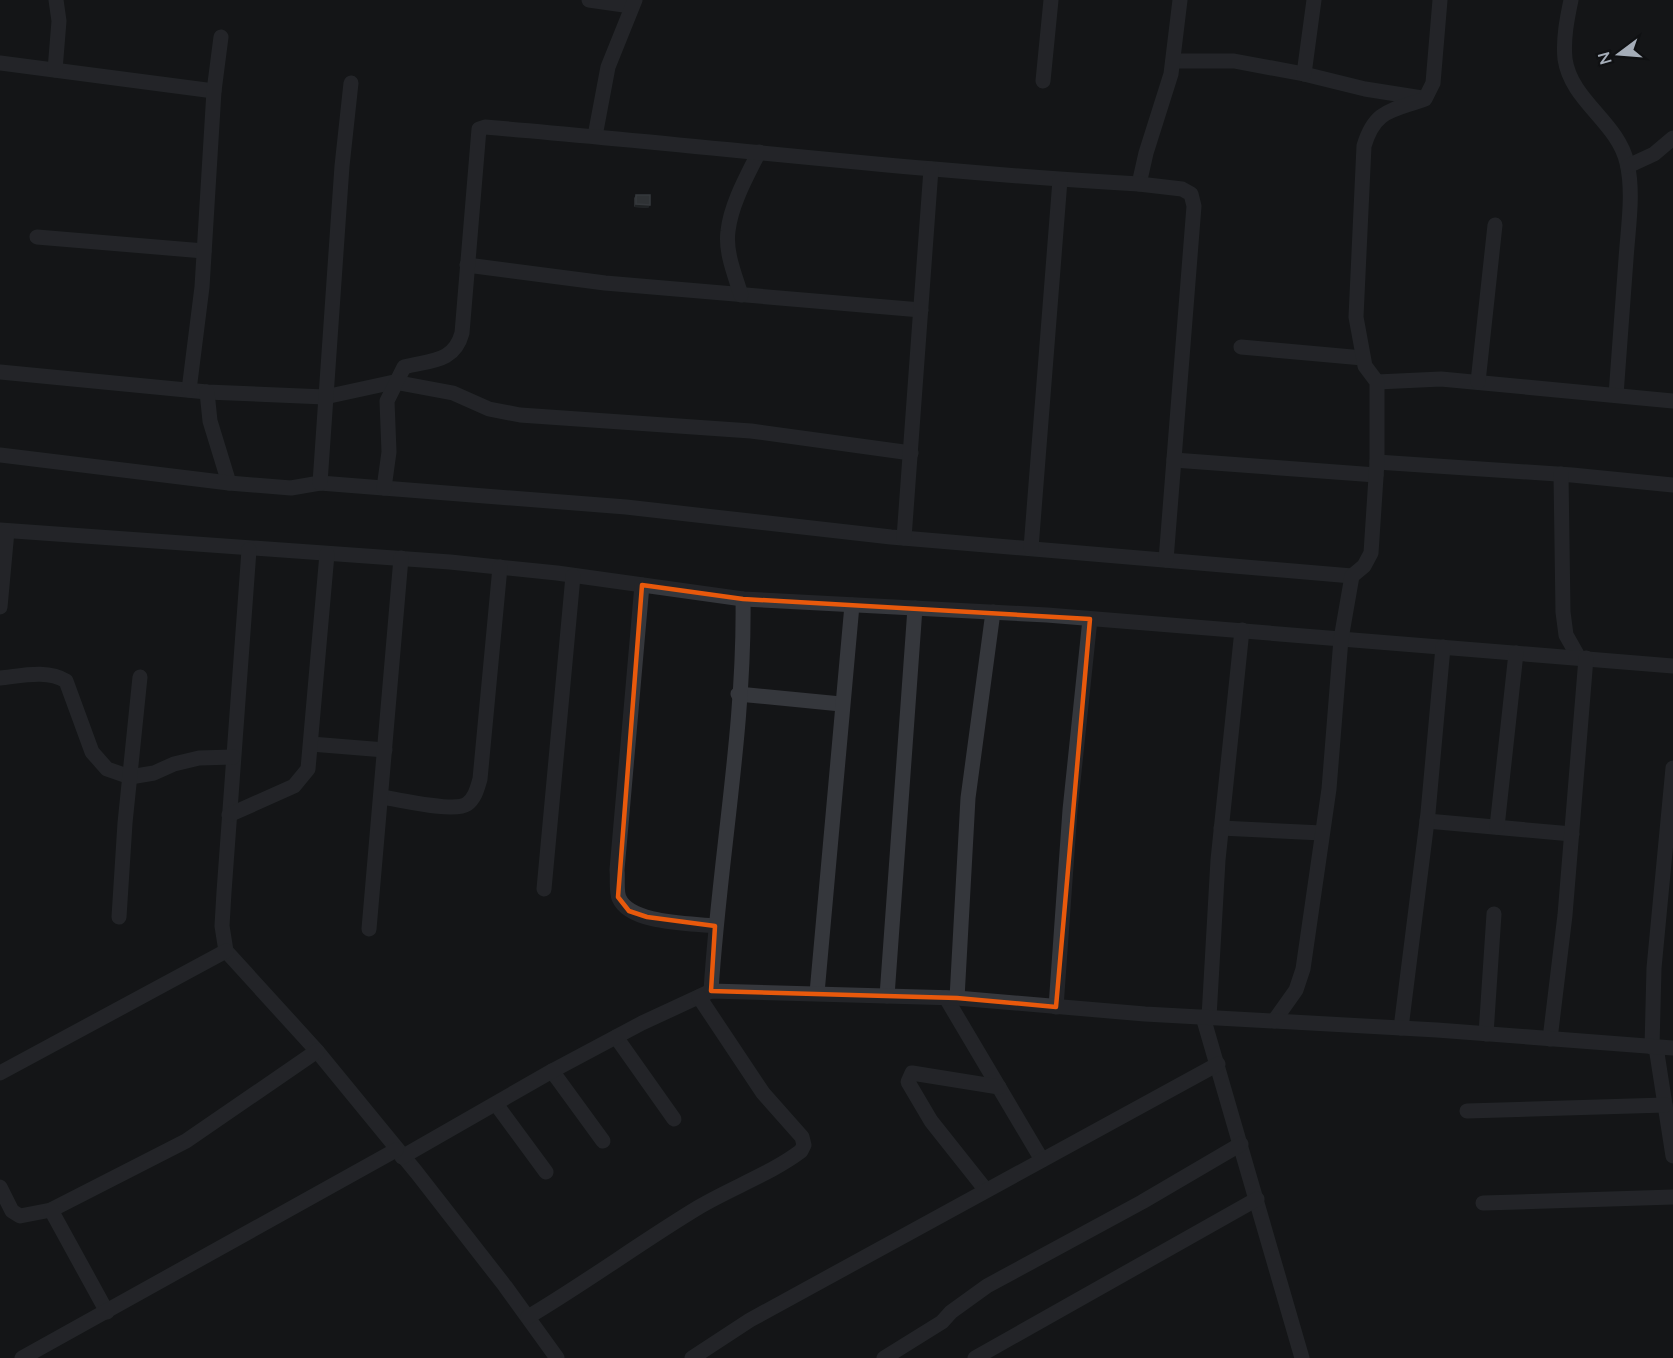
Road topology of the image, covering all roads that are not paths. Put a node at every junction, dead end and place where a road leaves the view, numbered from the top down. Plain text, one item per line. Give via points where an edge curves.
1 (56, 0) edge
2 (589, 0) edge
3 (1051, 0) edge
4 (1180, 0) edge
5 (1314, 0) edge
6 (1440, 0) edge
7 (1571, 0) edge
8 (633, 3) edge
9 (221, 37) dead end
10 (1173, 61) junction
11 (0, 63) edge
12 (55, 70) junction
13 (1304, 74) junction
14 (1043, 81) dead end
15 (351, 83) dead end
16 (214, 92) junction
17 (1425, 99) junction
18 (595, 136) junction
19 (1673, 138) edge
20 (759, 152) junction
21 (1628, 166) junction
22 (931, 169) junction
23 (1060, 180) junction
24 (1139, 184) junction
25 (1495, 225) dead end
26 (37, 237) dead end
27 (204, 251) junction
28 (467, 265) junction
29 (741, 295) junction
30 (921, 310) junction
31 (1241, 347) dead end
32 (1363, 358) junction
33 (0, 372) edge
34 (394, 382) junction
35 (1377, 382) junction
36 (1478, 382) junction
37 (189, 390) junction
38 (207, 392) junction
39 (1616, 395) junction
40 (325, 397) junction
41 (1673, 401) edge
42 (911, 453) junction
43 (0, 455) edge
44 (1174, 460) junction
45 (1377, 469) junction
46 (1561, 474) junction
47 (229, 483) junction
48 (320, 483) junction
49 (1673, 485) edge
50 (384, 488) junction
51 (3, 531) edge
52 (904, 538) junction
53 (1031, 548) junction
54 (249, 550) junction
55 (327, 554) junction
56 (401, 558) junction
57 (1166, 560) junction
58 (500, 567) junction
59 (573, 576) junction
60 (1352, 576) junction
61 (642, 585) junction
62 (743, 599) junction
63 (852, 605) junction
64 (0, 607) edge
65 (915, 608) junction
66 (993, 612) junction
67 (1090, 619) junction
68 (1242, 630) junction
69 (1341, 639) junction
70 (1443, 647) junction
71 (1516, 653) junction
72 (1583, 658) junction
73 (1673, 666) edge
74 (140, 677) dead end
75 (0, 678) edge
76 (738, 694) junction
77 (841, 704) junction
78 (311, 744) junction
79 (385, 750) junction
80 (233, 757) junction
81 (1673, 768) edge
82 (130, 777) junction
83 (381, 796) junction
84 (229, 815) junction
85 (1427, 821) junction
86 (1497, 827) junction
87 (1221, 828) junction
88 (1670, 832) edge
89 (1322, 833) junction
90 (1572, 834) junction
91 (544, 889) dead end
92 (1494, 914) dead end
93 (119, 917) dead end
94 (715, 926) junction
95 (369, 929) dead end
96 (226, 951) junction
97 (817, 993) junction
98 (705, 994) junction
99 (887, 996) junction
100 (951, 998) junction
101 (1056, 1007) junction
102 (1206, 1017) junction
103 (1274, 1021) junction
104 (1401, 1028) junction
105 (1486, 1034) junction
106 (616, 1038) junction
107 (1550, 1039) junction
108 (1654, 1047) junction
109 (1673, 1048) edge
110 (316, 1051) junction
111 (1218, 1064) junction
112 (552, 1071) junction
113 (0, 1073) edge
114 (999, 1087) junction
115 (496, 1104) junction
116 (1665, 1106) junction
117 (1467, 1111) dead end
118 (674, 1119) dead end
119 (603, 1141) dead end
120 (1241, 1144) junction
121 (399, 1154) junction
122 (1673, 1156) edge
123 (1042, 1160) junction
124 (546, 1172) dead end
125 (0, 1187) edge
126 (985, 1189) junction
127 (1673, 1197) edge
128 (1257, 1199) junction
129 (1483, 1203) dead end
130 (51, 1210) junction
131 (107, 1312) junction
132 (528, 1317) junction
133 (22, 1358) edge
134 (557, 1358) edge
135 (692, 1358) edge
136 (884, 1358) edge
137 (975, 1358) edge
138 (1302, 1358) edge

1 - 12 street via 59,21
2 - 8 street
3 - 14 street
4 - 10 street
5 - 13 street
6 - 17 street via 1435,72
7 - 21 street via 1565,33 1569,72 1623,146
8 - 18 street via 608,67
9 - 16 street
10 - 13 street via 1234,62
10 - 24 street
11 - 12 street
12 - 16 street
13 - 17 street
15 - 40 street
16 - 27 street
17 - 32 street via 1380,116 1370,128 1364,146 1356,317
18 - 20 street
18 - 28 street via 479,129
19 - 21 street via 1654,154
20 - 22 street
20 - 29 street via 728,232 730,259
21 - 39 street via 1628,232
22 - 23 street
22 - 30 street
23 - 24 street
23 - 53 street
24 - 44 street via 1182,189 1191,194 1194,206
25 - 36 street
26 - 27 street
27 - 37 street
28 - 29 street
28 - 34 street via 458,345 450,356 404,367
29 - 30 street
30 - 42 street
31 - 32 street
32 - 35 street
33 - 37 street
34 - 40 street
34 - 42 street via 453,393 489,409 520,415 751,431
34 - 50 street via 387,401 389,452
35 - 36 street
35 - 45 street
36 - 39 street
37 - 38 street
38 - 40 street
38 - 47 street via 210,421
39 - 41 street
40 - 48 street
42 - 52 street
43 - 47 street
44 - 45 street
44 - 57 street
45 - 46 street
45 - 60 street via 1371,553
46 - 49 street
46 - 72 street via 1563,612 1566,635
47 - 48 street via 291,488
48 - 50 street
50 - 52 street via 626,507
51 - 54 street
51 - 64 street
52 - 53 street
53 - 57 street
54 - 55 street
54 - 80 street
55 - 56 street
55 - 78 street
56 - 58 street
56 - 79 street
57 - 60 street
58 - 59 street
58 - 83 street via 480,779 474,798 464,806 451,808
59 - 61 street
59 - 91 street
60 - 69 street
61 - 62 street
61 - 94 street via 617,870 618,897 629,911 647,917
62 - 63 street
62 - 76 street
63 - 65 street
63 - 77 street
65 - 66 street
65 - 99 street
66 - 67 street
66 - 100 street via 968,798
67 - 68 street
67 - 101 street via 1070,810
68 - 69 street
68 - 87 street
69 - 70 street
69 - 89 street
70 - 71 street
70 - 85 street
71 - 72 street
71 - 86 street
72 - 73 street
72 - 90 street
74 - 82 street
75 - 82 street via 39,674 66,681 92,752 107,769
76 - 77 street
76 - 94 street via 728,829
77 - 97 street
78 - 79 street
78 - 84 street via 309,769 294,786
79 - 83 street
80 - 82 street via 199,758
80 - 84 street
81 - 88 street
82 - 93 street
83 - 95 street
84 - 96 street via 222,926
85 - 86 street
85 - 104 street
86 - 90 street
87 - 89 street
87 - 102 street
88 - 108 street via 1654,968
89 - 103 street via 1303,969 1296,990
90 - 107 street
92 - 105 street
94 - 98 street
96 - 110 street
96 - 113 street
97 - 98 street
97 - 99 street
98 - 106 street
98 - 132 street via 763,1093 802,1137 801,1151 650,1237
99 - 100 street
100 - 101 street
100 - 114 street
101 - 102 street
102 - 103 street
102 - 111 street
103 - 104 street
104 - 105 street
105 - 107 street
106 - 112 street
106 - 118 street
107 - 108 street
108 - 109 street
108 - 116 street
110 - 121 street
110 - 130 street via 186,1141
111 - 120 street
111 - 123 street
112 - 115 street
112 - 119 street
114 - 123 street
114 - 126 street via 912,1073 908,1082 931,1121
115 - 121 street
115 - 124 street
116 - 117 street
116 - 122 street
120 - 128 street
120 - 136 street via 987,1286 942,1322
121 - 131 street
121 - 132 street
123 - 126 street
125 - 130 street via 12,1211 20,1216
126 - 135 street via 750,1320
127 - 129 street
128 - 137 street
128 - 138 street
130 - 131 street
131 - 133 street
132 - 134 street

